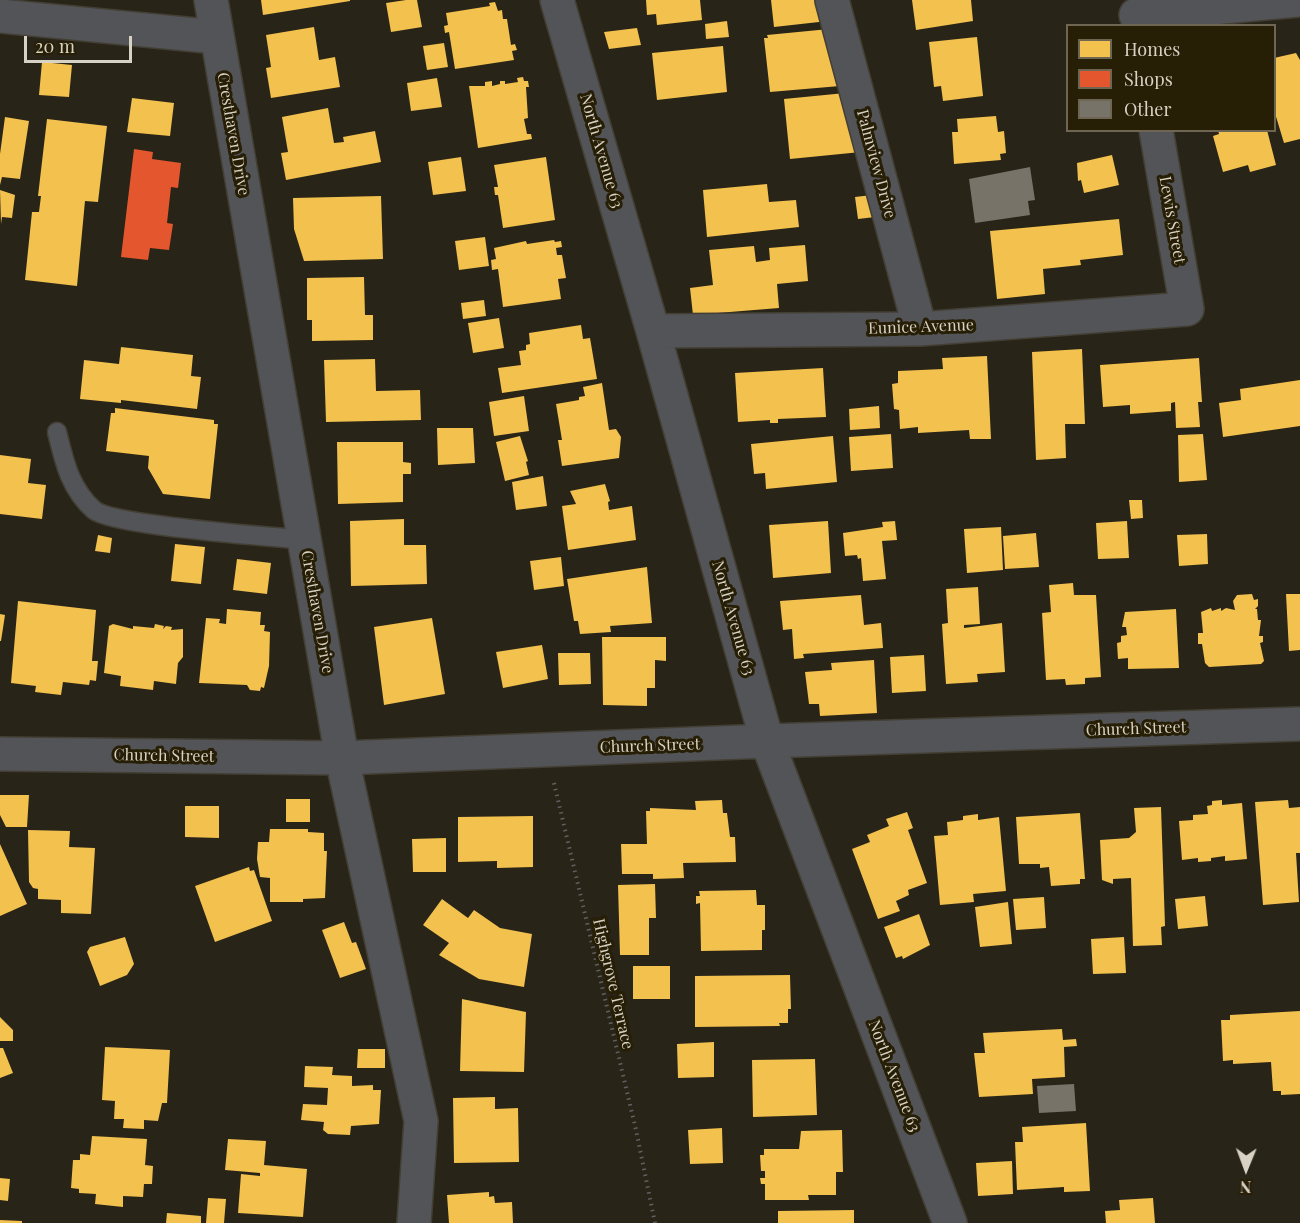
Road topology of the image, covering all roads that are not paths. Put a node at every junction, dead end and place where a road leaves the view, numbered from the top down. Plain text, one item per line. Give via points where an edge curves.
1 (211, 0) edge
2 (557, 0) edge
3 (832, 0) edge
4 (1298, 0) edge
5 (1136, 13) edge
6 (0, 16) edge
7 (216, 37) junction
8 (1156, 132) edge
9 (1187, 309) joint
10 (920, 329) junction
11 (654, 331) junction
12 (57, 432) dead end
13 (304, 540) junction
14 (1300, 724) edge
15 (767, 741) junction
16 (0, 754) edge
17 (342, 758) junction
18 (414, 1223) edge
19 (950, 1223) edge

1 - 7 street, Cresthaven Drive
2 - 11 street, North Avenue 63
3 - 10 street, Palmview Drive
4 - 5 street
6 - 7 street
7 - 13 street, Cresthaven Drive
8 - 9 street, Lewis Street
9 - 10 street, Eunice Avenue
10 - 11 street, Eunice Avenue
11 - 15 street, North Avenue 63
12 - 13 lane via 73,487 96,512 141,523
13 - 17 street, Cresthaven Drive
14 - 15 street, Church Street
15 - 17 street, Church Street
15 - 19 street, North Avenue 63
16 - 17 street, Church Street
17 - 18 street, Cresthaven Drive via 421,1121

